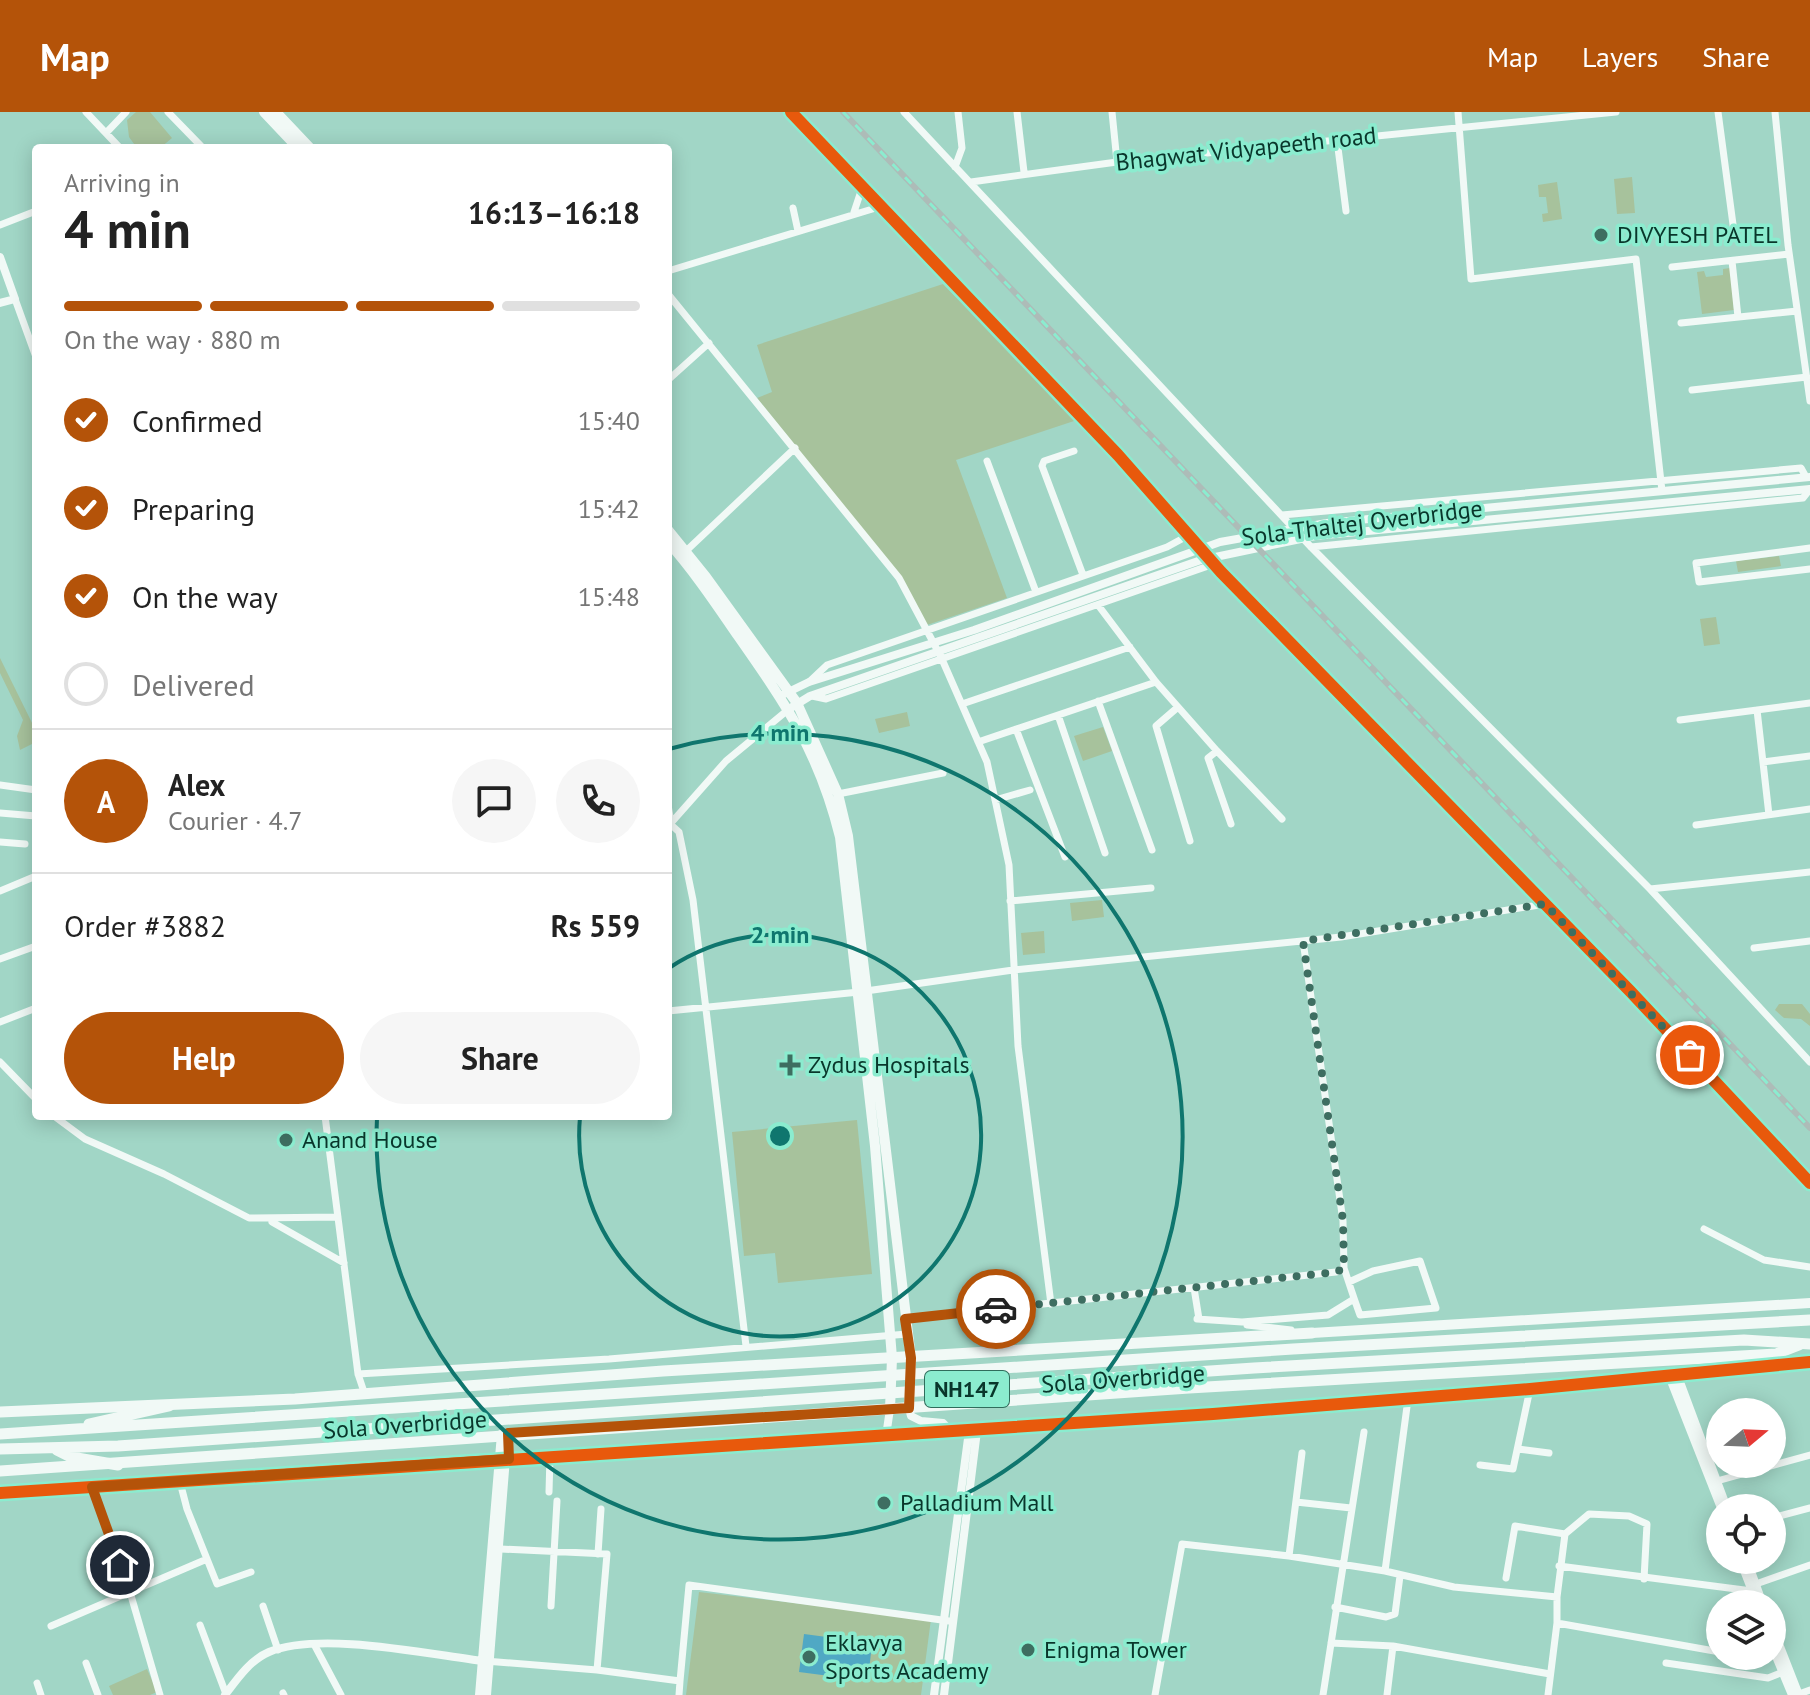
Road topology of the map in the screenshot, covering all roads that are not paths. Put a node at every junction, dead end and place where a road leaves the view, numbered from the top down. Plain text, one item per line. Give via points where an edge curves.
1 (86, 112) edge
2 (126, 112) edge
3 (168, 112) edge
4 (264, 112) edge
5 (276, 112) edge
6 (791, 112) edge
7 (904, 112) edge
8 (958, 112) edge
9 (1017, 112) edge
10 (1112, 112) edge
11 (1458, 112) edge
12 (1616, 112) edge
13 (1718, 112) edge
14 (1775, 112) edge
15 (1561, 115) edge
16 (1460, 128) junction
17 (106, 133) junction
18 (1337, 140) junction
19 (116, 144) edge
20 (199, 144) edge
21 (294, 144) edge
22 (306, 144) edge
23 (1117, 162) junction
24 (955, 167) junction
25 (1024, 172) junction
26 (971, 182) junction
27 (862, 188) junction
28 (879, 207) junction
29 (793, 208) dead end
30 (1346, 211) dead end
31 (854, 212) junction
32 (32, 213) edge
33 (0, 225) edge
34 (798, 231) junction
35 (1734, 232) dead end
36 (1789, 254) junction
37 (0, 257) edge
38 (1732, 261) junction
39 (1672, 267) dead end
40 (672, 270) edge
41 (15, 299) junction
42 (672, 299) edge
43 (0, 303) edge
44 (1797, 311) junction
45 (1738, 317) junction
46 (1681, 323) dead end
47 (709, 343) junction
48 (32, 346) edge
49 (672, 376) edge
50 (1807, 377) junction
51 (1692, 390) dead end
52 (1810, 401) edge
53 (795, 448) junction
54 (1074, 451) dead end
55 (987, 461) dead end
56 (1808, 477) edge
57 (1662, 487) junction
58 (1810, 489) edge
59 (1282, 515) junction
60 (672, 535) edge
61 (1189, 535) junction
62 (672, 547) edge
63 (1311, 547) junction
64 (1810, 548) edge
65 (686, 551) junction
66 (1214, 564) junction
67 (1810, 569) edge
68 (1083, 575) junction
69 (1036, 592) junction
70 (1098, 605) junction
71 (927, 630) junction
72 (1130, 647) junction
73 (941, 657) junction
74 (809, 682) junction
75 (1156, 682) junction
76 (784, 693) junction
77 (810, 696) junction
78 (1098, 701) junction
79 (1810, 703) edge
80 (962, 704) junction
81 (793, 706) junction
82 (1178, 707) junction
83 (1757, 710) junction
84 (1058, 715) junction
85 (1680, 720) dead end
86 (1016, 729) junction
87 (978, 742) junction
88 (1217, 751) junction
89 (1810, 756) edge
90 (1763, 762) junction
91 (943, 773) dead end
92 (0, 785) edge
93 (32, 789) edge
94 (1030, 790) dead end
95 (838, 794) junction
96 (995, 800) junction
97 (1810, 809) edge
98 (0, 813) edge
99 (1769, 815) junction
100 (32, 816) edge
101 (1282, 819) dead end
102 (672, 820) edge
103 (1231, 824) dead end
104 (1696, 825) dead end
105 (672, 826) edge
106 (1190, 841) dead end
107 (0, 842) edge
108 (25, 844) dead end
109 (1152, 850) dead end
110 (1105, 853) dead end
111 (1065, 857) dead end
112 (1810, 872) edge
113 (32, 878) edge
114 (1151, 888) dead end
115 (1650, 889) junction
116 (0, 891) edge
117 (1010, 901) junction
118 (1545, 904) junction
119 (1303, 941) junction
120 (1810, 941) edge
121 (32, 947) edge
122 (1754, 948) dead end
123 (0, 959) edge
124 (1013, 970) junction
125 (863, 992) junction
126 (705, 1006) junction
127 (32, 1010) edge
128 (672, 1010) edge
129 (0, 1022) edge
130 (0, 1062) edge
131 (1810, 1062) edge
132 (32, 1095) edge
133 (59, 1120) edge
134 (326, 1120) edge
135 (1810, 1183) edge
136 (338, 1217) junction
137 (270, 1221) junction
138 (1704, 1229) dead end
139 (344, 1263) junction
140 (1810, 1267) edge
141 (1344, 1268) junction
142 (1349, 1282) junction
143 (1194, 1288) junction
144 (1354, 1299) junction
145 (1810, 1303) edge
146 (1051, 1304) junction
147 (1810, 1313) edge
148 (905, 1319) junction
149 (1197, 1319) junction
150 (1768, 1320) junction
151 (1810, 1320) edge
152 (1312, 1333) junction
153 (907, 1334) junction
154 (888, 1336) junction
155 (1804, 1344) edge
156 (746, 1346) junction
157 (892, 1358) junction
158 (911, 1358) junction
159 (1810, 1362) edge
160 (358, 1374) junction
161 (1673, 1375) junction
162 (1530, 1389) junction
163 (364, 1392) junction
164 (1408, 1399) junction
165 (169, 1406) junction
166 (909, 1408) junction
167 (890, 1409) junction
168 (0, 1412) edge
169 (74, 1430) junction
170 (973, 1431) junction
171 (952, 1432) junction
172 (1364, 1432) dead end
173 (0, 1434) edge
174 (504, 1434) junction
175 (886, 1436) junction
176 (54, 1448) junction
177 (0, 1449) edge
178 (1518, 1449) junction
179 (1302, 1453) dead end
180 (1549, 1453) dead end
181 (1810, 1455) edge
182 (550, 1456) junction
183 (505, 1459) junction
184 (118, 1465) junction
185 (1480, 1465) dead end
186 (0, 1471) edge
187 (1717, 1481) junction
188 (180, 1482) junction
189 (92, 1487) junction
190 (549, 1492) dead end
191 (0, 1493) edge
192 (1716, 1494) edge
193 (1722, 1494) edge
194 (557, 1501) dead end
195 (1296, 1502) junction
196 (1351, 1508) junction
197 (1810, 1508) edge
198 (601, 1509) dead end
199 (1786, 1514) edge
200 (1565, 1534) junction
201 (501, 1549) junction
202 (555, 1552) junction
203 (598, 1554) junction
204 (1289, 1556) junction
205 (207, 1559) junction
206 (1810, 1565) edge
207 (1341, 1566) junction
208 (1559, 1566) junction
209 (1385, 1571) junction
210 (251, 1572) dead end
211 (1747, 1574) edge
212 (1750, 1574) edge
213 (1400, 1576) junction
214 (1506, 1578) dead end
215 (1644, 1579) junction
216 (1754, 1588) junction
217 (130, 1592) junction
218 (1557, 1597) junction
219 (263, 1606) dead end
220 (551, 1606) dead end
221 (1335, 1607) junction
222 (949, 1621) junction
223 (1557, 1623) junction
224 (200, 1625) dead end
225 (51, 1626) dead end
226 (1331, 1643) junction
227 (315, 1646) junction
228 (1393, 1646) junction
229 (278, 1650) junction
230 (1706, 1650) edge
231 (487, 1661) junction
232 (1786, 1662) edge
233 (86, 1663) dead end
234 (1666, 1663) dead end
235 (597, 1670) junction
236 (1783, 1672) joint
237 (1550, 1674) junction
238 (680, 1681) junction
239 (37, 1683) dead end
240 (1810, 1690) edge
241 (226, 1694) edge
242 (41, 1695) edge
243 (98, 1695) edge
244 (160, 1695) edge
245 (341, 1695) edge
246 (479, 1695) edge
247 (487, 1695) edge
248 (679, 1695) edge
249 (934, 1695) edge
250 (944, 1695) edge
251 (1155, 1695) edge
252 (1323, 1695) edge
253 (1387, 1695) edge
254 (1548, 1695) edge
255 (1792, 1695) edge
256 (1799, 1695) edge

1 - 17 street
2 - 17 street
3 - 20 street
4 - 21 main road
5 - 22 main road
6 - 27 street
7 - 24 street
8 - 24 street via 962,148
9 - 25 street
10 - 23 street
11 - 16 street
12 - 15 street, Bhagwat Vidyapeeth road
13 - 35 street
14 - 36 street
15 - 16 street, Bhagwat Vidyapeeth road
16 - 18 street, Bhagwat Vidyapeeth road
16 - 57 street via 1471,279 1636,259
17 - 19 street
18 - 23 street, Bhagwat Vidyapeeth road
18 - 30 street
23 - 25 street, Bhagwat Vidyapeeth road
24 - 26 street
25 - 26 street, Bhagwat Vidyapeeth road
26 - 59 street
27 - 28 street
27 - 31 street
28 - 31 street
28 - 61 street
29 - 34 street
31 - 34 street
32 - 33 street
34 - 40 street
36 - 38 street
36 - 44 street
37 - 41 street
38 - 39 street
38 - 45 street
41 - 43 street
41 - 48 street
42 - 47 street
44 - 45 street
44 - 50 street
45 - 46 street
47 - 49 street
47 - 53 street
50 - 51 street
50 - 52 street
53 - 65 street
53 - 71 street via 899,578
54 - 68 street via 1042,466
55 - 69 street
56 - 57 street, Sola-Thaltej Overbridge
56 - 57 street via 1801,468
57 - 59 street
57 - 74 street, Sola-Thaltej Overbridge via 1327,523 1220,542
58 - 63 street via 1803,498
58 - 77 street, Sola-Thaltej Overbridge via 1315,536 1201,560
59 - 63 street
60 - 65 main road
61 - 66 street
61 - 68 street
62 - 76 main road
63 - 115 street
64 - 67 street via 1696,563 1699,582
65 - 76 main road
66 - 70 street
66 - 118 street
68 - 69 street
69 - 71 street
70 - 72 street
70 - 73 street
71 - 73 street
71 - 74 street via 827,665
72 - 75 street
72 - 80 street
73 - 77 street via 826,699
73 - 80 street
74 - 76 street, Sola-Thaltej Overbridge
75 - 78 street
75 - 82 street
76 - 81 main road
77 - 81 street, Sola-Thaltej Overbridge
78 - 84 street
78 - 109 street
79 - 83 street
80 - 87 street
81 - 95 main road
81 - 102 street via 726,761
81 - 125 main road via 831,800
82 - 88 street
82 - 106 street via 1156,726
83 - 85 street
83 - 90 street
84 - 86 street
84 - 110 street
86 - 87 street
86 - 111 street
87 - 96 street
88 - 101 street
88 - 103 street via 1208,758
89 - 90 street
90 - 99 street
91 - 95 street
92 - 93 street
94 - 96 street
95 - 125 main road via 848,836
96 - 117 street via 1009,865
97 - 99 street
98 - 100 street
99 - 104 street
105 - 126 street via 679,832 693,900
107 - 108 street
112 - 115 street
113 - 116 street
114 - 117 street
115 - 131 street
117 - 124 street
118 - 119 street
118 - 135 street
119 - 124 street
119 - 141 street via 1343,1221
120 - 122 street
121 - 123 street
124 - 125 street
124 - 146 street
125 - 126 street
125 - 148 main road
125 - 154 main road
126 - 128 street
126 - 156 street
127 - 129 street
130 - 132 street
133 - 137 street via 85,1139 238,1214
134 - 136 street
136 - 137 street
136 - 139 street
137 - 139 street
138 - 140 street via 1764,1260
139 - 160 street
141 - 142 street
141 - 143 street
142 - 144 street
142 - 144 street via 1420,1261 1436,1308 1360,1315
143 - 146 street
143 - 149 street
144 - 149 street via 1328,1315 1242,1322
145 - 152 main road
146 - 148 street
147 - 150 main road
148 - 153 main road
149 - 152 street
150 - 151 main road, Sola Overbridge / NH147
150 - 169 main road, Sola Overbridge / NH147
152 - 158 main road
153 - 154 street
153 - 158 main road
154 - 156 street
154 - 157 main road
155 - 166 main road via 1776,1354
155 - 176 main road, Sola Overbridge / NH147 via 1744,1340 1285,1366
156 - 160 street
157 - 158 main road
157 - 163 main road
157 - 167 main road
158 - 166 main road
159 - 161 street
160 - 163 street
161 - 162 street
161 - 187 street
161 - 192 street
162 - 164 street
162 - 178 street
163 - 165 main road
164 - 170 street
164 - 209 street
165 - 168 main road
165 - 169 main road
166 - 167 main road
166 - 171 street via 911,1416 943,1423
167 - 174 main road
167 - 175 street
169 - 173 main road, NH147
170 - 171 street
170 - 222 street
171 - 175 street
172 - 196 street
174 - 183 street
174 - 184 main road
175 - 182 street
176 - 177 main road, NH147
176 - 184 main road via 71,1457
178 - 180 street
178 - 185 street via 1513,1469
179 - 195 street
181 - 187 street
182 - 183 street
182 - 190 street
183 - 188 street
183 - 201 street
183 - 231 street
184 - 186 main road
187 - 193 street
188 - 189 street
188 - 205 street
189 - 191 street
189 - 217 street
194 - 202 street
195 - 196 street
195 - 204 street
196 - 207 street
197 - 199 street
198 - 203 street
200 - 208 street
200 - 214 street via 1515,1523
200 - 215 street via 1589,1514 1644,1521
201 - 202 street
201 - 231 street
202 - 203 street
202 - 220 street
203 - 235 street via 607,1554 607,1559
204 - 207 street
204 - 251 street via 1182,1544
205 - 210 street via 219,1586
205 - 217 street
206 - 216 street
207 - 209 street
207 - 221 street
208 - 215 street
208 - 218 street
209 - 213 street
211 - 216 street
212 - 216 street
213 - 218 street
213 - 221 street via 1395,1614 1386,1617
215 - 216 street
217 - 225 street
217 - 244 street
218 - 223 street
219 - 229 street
221 - 226 street
222 - 238 street via 689,1585
222 - 249 street
222 - 250 street
223 - 230 street
223 - 237 street
224 - 241 street
226 - 228 street
226 - 252 street
227 - 229 street
227 - 231 street via 361,1645
227 - 245 street
228 - 237 street
228 - 253 street
229 - 241 street via 249,1667
231 - 235 street
231 - 246 street
231 - 247 street
232 - 256 street
233 - 243 street
234 - 236 street via 1768,1678
235 - 238 street
236 - 255 street
237 - 254 street
238 - 248 street
239 - 242 street
240 - 256 street

